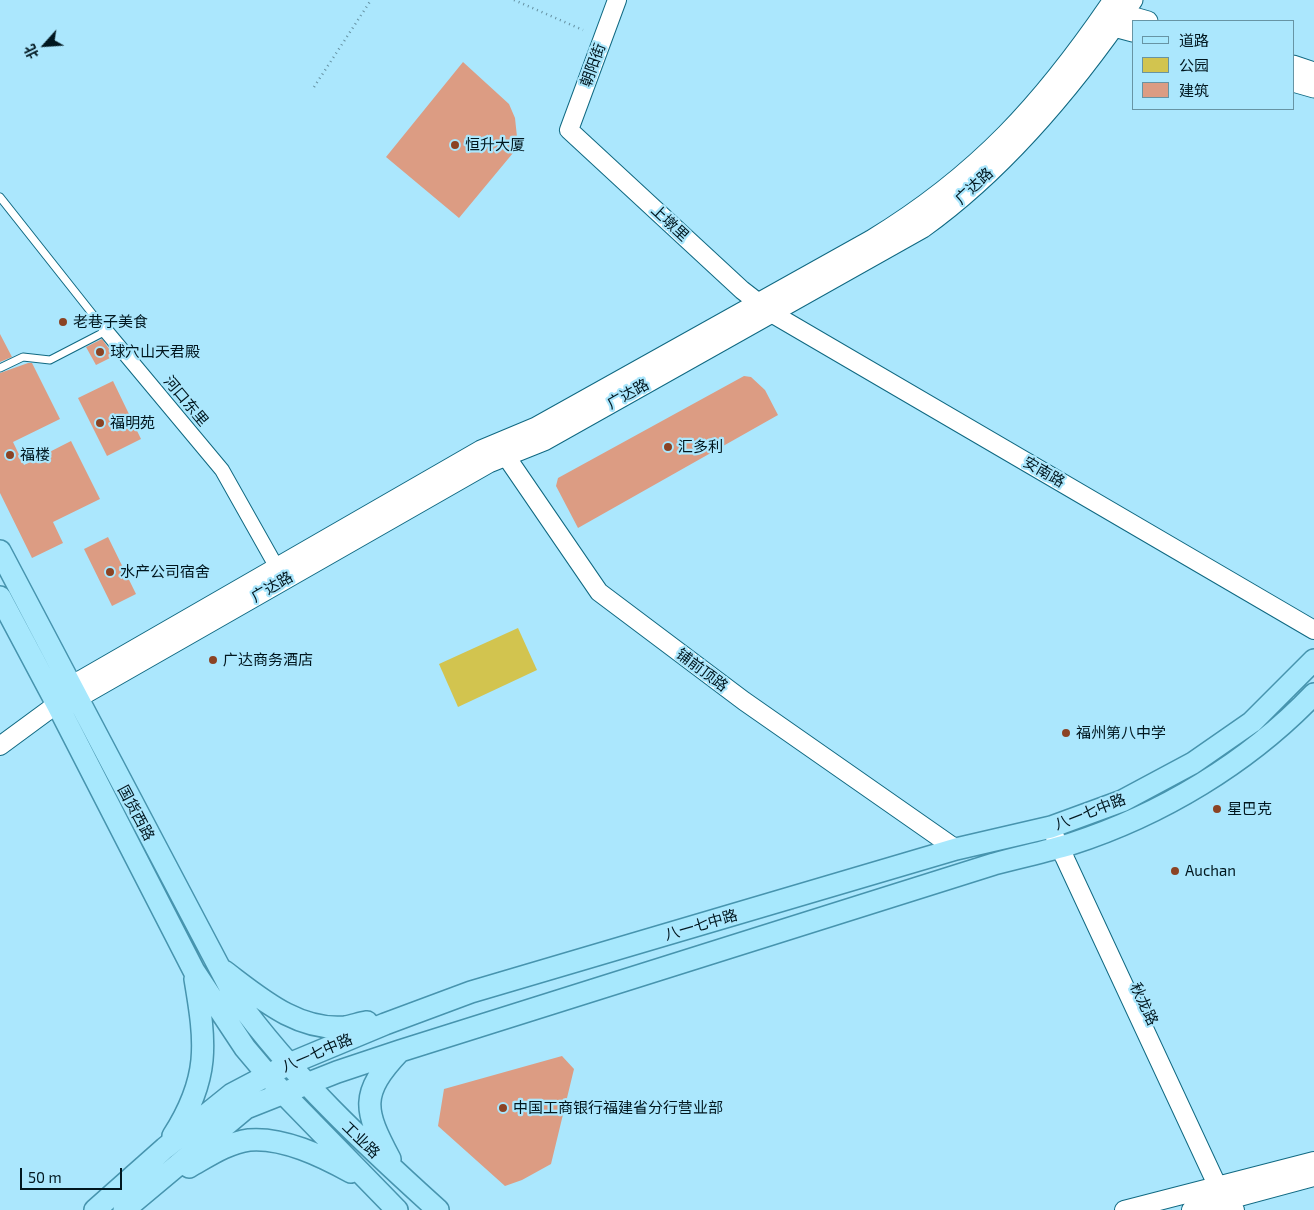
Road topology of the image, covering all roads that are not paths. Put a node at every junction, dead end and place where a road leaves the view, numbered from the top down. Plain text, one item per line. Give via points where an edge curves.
1 (617, 0) edge
2 (1117, 15) edge
3 (1143, 20) edge
4 (1294, 65) edge
5 (1314, 72) edge
6 (1294, 82) edge
7 (1314, 88) edge
8 (569, 130) joint
9 (0, 197) edge
10 (756, 303) junction
11 (773, 314) junction
12 (106, 331) junction
13 (0, 368) edge
14 (501, 449) junction
15 (0, 551) edge
16 (276, 566) junction
17 (0, 598) edge
18 (1314, 630) edge
19 (1314, 660) edge
20 (1314, 694) edge
21 (68, 696) junction
22 (0, 746) edge
23 (1057, 825) junction
24 (1065, 845) junction
25 (956, 848) junction
26 (218, 966) junction
27 (194, 971) junction
28 (385, 1024) junction
29 (400, 1051) junction
30 (289, 1064) junction
31 (267, 1074) junction
32 (307, 1084) junction
33 (283, 1093) junction
34 (165, 1148) junction
35 (1314, 1161) edge
36 (397, 1172) junction
37 (1314, 1177) edge
38 (373, 1188) junction
39 (147, 1190) junction
40 (1227, 1195) edge
41 (95, 1210) edge
42 (124, 1210) edge
43 (397, 1210) edge
44 (438, 1210) edge
45 (1124, 1210) edge
46 (1191, 1210) edge

1 - 8 street, 朝阳街
2 - 3 main road
2 - 10 main road, 广达路 via 1013,129 954,184 871,240
2 - 11 main road, 广达路 via 1066,89 1000,162 946,212
4 - 5 main road
6 - 7 main road
8 - 10 street, 上墩里
9 - 12 lane, 河口东里
10 - 11 street, 上墩里
10 - 14 main road, 广达路
11 - 14 main road, 广达路 via 544,441
11 - 18 street, 安南路
12 - 13 lane via 50,360 23,357
12 - 16 street, 河口东里 via 222,470
14 - 16 main road, 广达路
14 - 21 main road, 广达路
14 - 25 street, 铺前顶路 via 599,592 744,701
15 - 21 main road, 国货西路
16 - 21 main road, 广达路
17 - 21 main road, 国货西路
19 - 23 main road, 八一七中路 via 1252,722 1193,763 1122,801
20 - 24 main road, 八一七中路 via 1269,736 1221,771 1150,812
21 - 22 street, 广达路
21 - 26 main road, 国货西路
21 - 27 main road, 国货西路
23 - 24 street, 秋龙路
23 - 25 main road, 八一七中路
24 - 29 main road, 八一七中路 via 966,873
24 - 40 street, 秋龙路
25 - 28 main road, 八一七中路 via 471,992
26 - 28 main road via 267,1004 294,1018 319,1026 345,1027 367,1022
26 - 30 main road, 国货西路 via 235,997
27 - 31 main road, 国货西路 via 245,1048
27 - 34 main road via 200,1012 202,1069 187,1115
28 - 30 main road, 八一七中路
29 - 32 main road, 八一七中路
29 - 36 main road via 382,1071 369,1098 374,1130
30 - 31 main road, 八一七中路
30 - 32 main road, 工业路
31 - 33 main road, 工业路
31 - 34 main road, 八一七中路 via 232,1094
32 - 33 main road, 八一七中路
32 - 36 main road, 工业路
33 - 38 main road, 工业路
33 - 39 main road, 八一七中路 via 246,1108
34 - 41 main road, 八一七中路
35 - 40 street
36 - 44 main road, 工业路
37 - 40 street
38 - 39 main road via 349,1171 302,1150 266,1140 248,1140 232,1145
38 - 43 main road, 工业路
39 - 42 main road, 八一七中路
40 - 45 street
40 - 46 street

